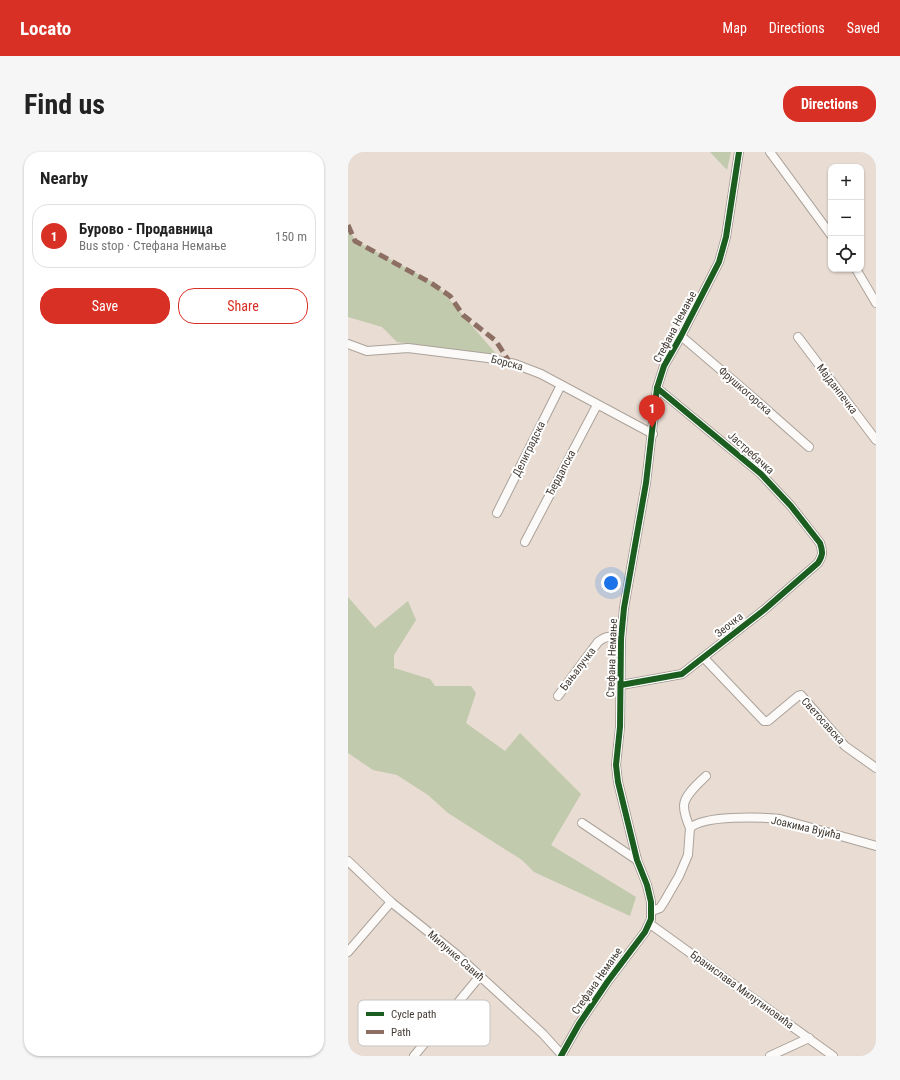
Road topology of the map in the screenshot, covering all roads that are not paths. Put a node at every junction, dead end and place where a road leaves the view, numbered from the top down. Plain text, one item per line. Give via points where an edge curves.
1 (739, 152) edge
2 (770, 152) edge
3 (828, 231) edge
4 (858, 272) edge
5 (876, 303) edge
6 (681, 336) junction
7 (798, 337) dead end
8 (348, 344) edge
9 (561, 385) junction
10 (657, 388) junction
11 (597, 405) junction
12 (653, 434) junction
13 (876, 440) edge
14 (809, 447) dead end
15 (497, 513) dead end
16 (525, 542) dead end
17 (820, 543) joint
18 (621, 640) junction
19 (704, 658) junction
20 (621, 685) junction
21 (558, 696) dead end
22 (876, 768) edge
23 (706, 776) dead end
24 (582, 823) dead end
25 (690, 828) junction
26 (876, 846) edge
27 (637, 860) junction
28 (348, 861) edge
29 (391, 902) junction
30 (652, 911) junction
31 (650, 924) junction
32 (348, 952) edge
33 (480, 976) junction
34 (460, 1000) edge
35 (809, 1038) junction
36 (422, 1046) edge
37 (414, 1056) edge
38 (564, 1056) edge
39 (770, 1056) edge
40 (833, 1056) edge

1 - 6 street, Стефана Немање via 726,237 719,262
2 - 3 street
4 - 5 street
6 - 10 street, Стефана Немање via 664,366
6 - 14 street, Фрушкогорска
7 - 13 street, Мајданпечка
8 - 9 street, Борска via 367,351 408,348 488,358 516,364
9 - 11 street, Борска
9 - 15 street, Делиградска
10 - 12 street, Стефана Немање
10 - 17 street, Јастребачка via 761,474 791,506
11 - 12 street, Борска
11 - 16 street, Ђердапска
12 - 18 street, Стефана Немање
17 - 19 street, Зеочка via 823,556 818,562
18 - 20 street, Стефана Немање
18 - 21 street, Бањалучка via 611,636 598,642
19 - 20 street, Зеочка via 682,674
19 - 22 street, Светосавска via 764,721 768,721 801,695 846,746
20 - 27 street, Стефана Немање via 616,765
23 - 25 street via 685,800 684,806
24 - 27 street
25 - 26 street, Јоакима Вујића via 699,822 721,818 780,819
25 - 30 street via 688,855 679,876 660,908
27 - 30 street, Стефана Немање via 647,885
28 - 29 street, Милунке Савић
29 - 32 street
29 - 33 street, Милунке Савић via 444,942
30 - 31 street, Стефана Немање
31 - 35 street, Бранислава Милутиновића
31 - 38 street, Стефана Немање via 591,1005 566,1046
33 - 34 street
33 - 38 street, Милунке Савић
35 - 39 street
35 - 40 street, Бранислава Милутиновића
36 - 37 street

